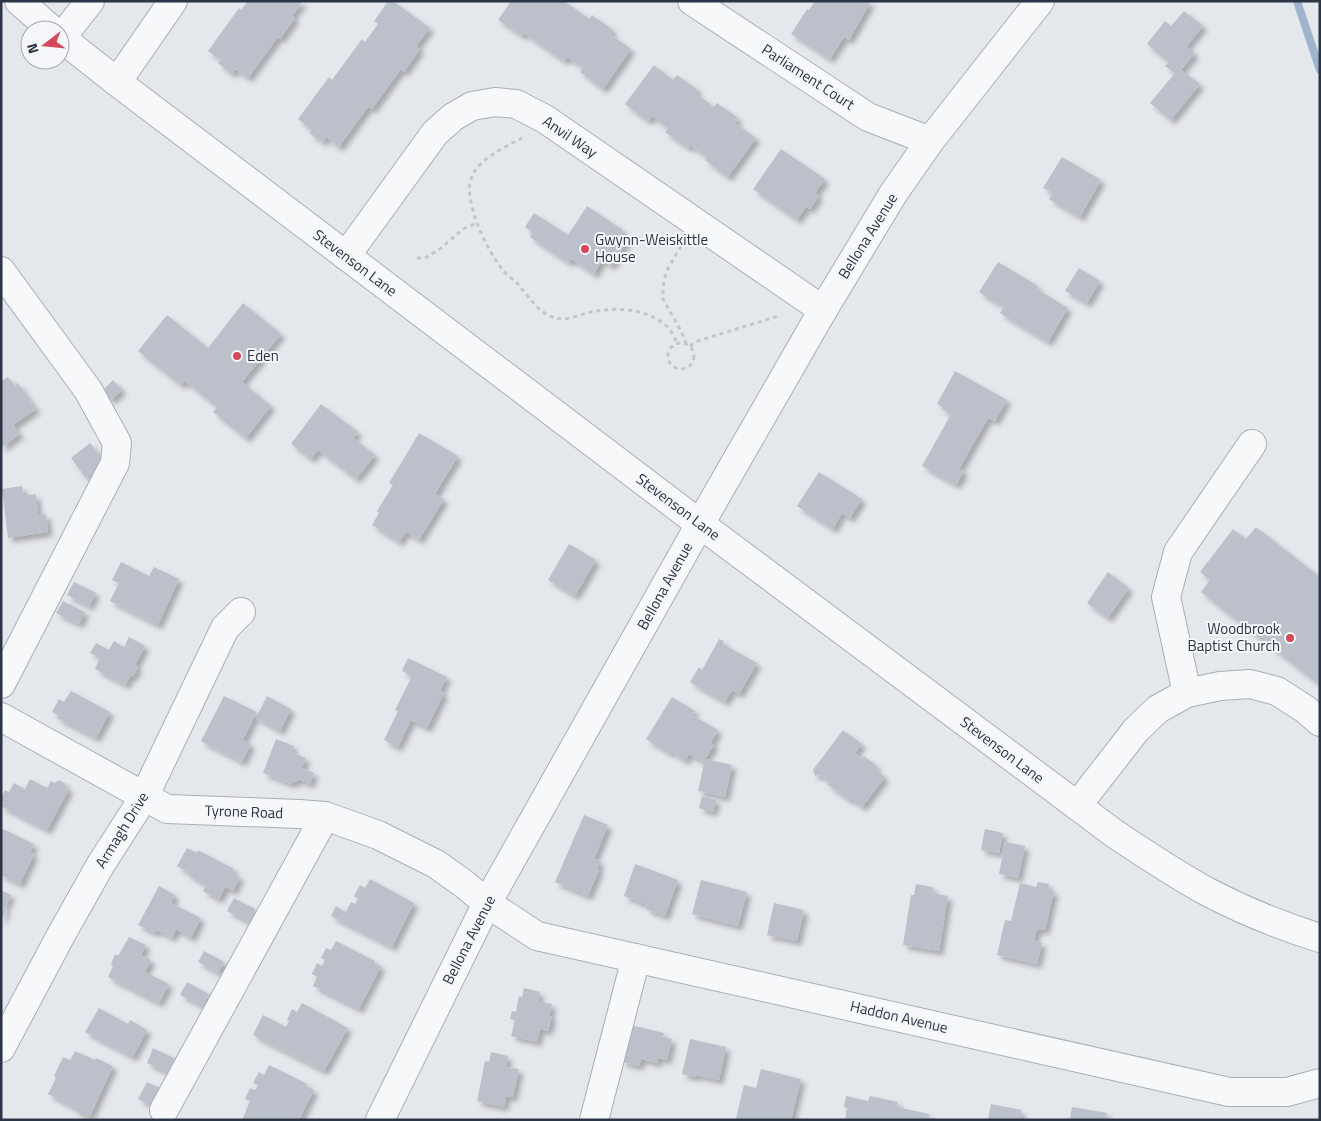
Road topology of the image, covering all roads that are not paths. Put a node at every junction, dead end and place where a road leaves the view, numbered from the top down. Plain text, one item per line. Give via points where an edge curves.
1 (19, 1) edge
2 (90, 1) edge
3 (173, 1) edge
4 (692, 1) edge
5 (1040, 1) edge
6 (41, 20) edge
7 (70, 22) edge
8 (70, 45) edge
9 (117, 82) junction
10 (930, 141) junction
11 (346, 256) junction
12 (1, 271) edge
13 (823, 310) junction
14 (1252, 444) dead end
15 (700, 524) junction
16 (241, 612) dead end
17 (1, 684) edge
18 (1187, 693) junction
19 (1, 717) edge
20 (1320, 722) edge
21 (144, 796) junction
22 (1077, 806) junction
23 (325, 816) junction
24 (487, 903) junction
25 (1318, 929) edge
26 (636, 958) junction
27 (1, 1048) edge
28 (1320, 1083) edge
29 (164, 1110) dead end
30 (380, 1120) edge
31 (594, 1120) edge

1 - 6 street, Stevenson Lane
2 - 7 street
3 - 9 street
4 - 10 street, Parliament Court via 868,117
5 - 10 street, Bellona Avenue
8 - 9 street, Stevenson Lane
9 - 11 street, Stevenson Lane
10 - 13 street, Bellona Avenue
11 - 13 street, Anvil Way via 435,133 453,116 472,106 496,102 516,104 545,119
11 - 15 street, Stevenson Lane
12 - 17 street via 88,390 117,443 115,463
13 - 15 street, Bellona Avenue
14 - 18 street via 1178,552 1166,597
15 - 22 street, Stevenson Lane
15 - 24 street, Bellona Avenue
16 - 21 street, Armagh Drive via 225,628
18 - 20 street via 1250,684 1278,691
18 - 22 street via 1158,709 1136,730
19 - 21 street, Tyrone Road
21 - 23 street, Tyrone Road via 167,809
21 - 27 street, Armagh Drive via 65,927
22 - 25 street, Stevenson Lane via 1206,891 1258,916
23 - 24 street, Tyrone Road via 378,835 436,864
23 - 29 street
24 - 26 street, Haddon Avenue via 537,936
24 - 30 street, Bellona Avenue
26 - 28 street, Haddon Avenue via 1229,1092 1287,1092
26 - 31 street

